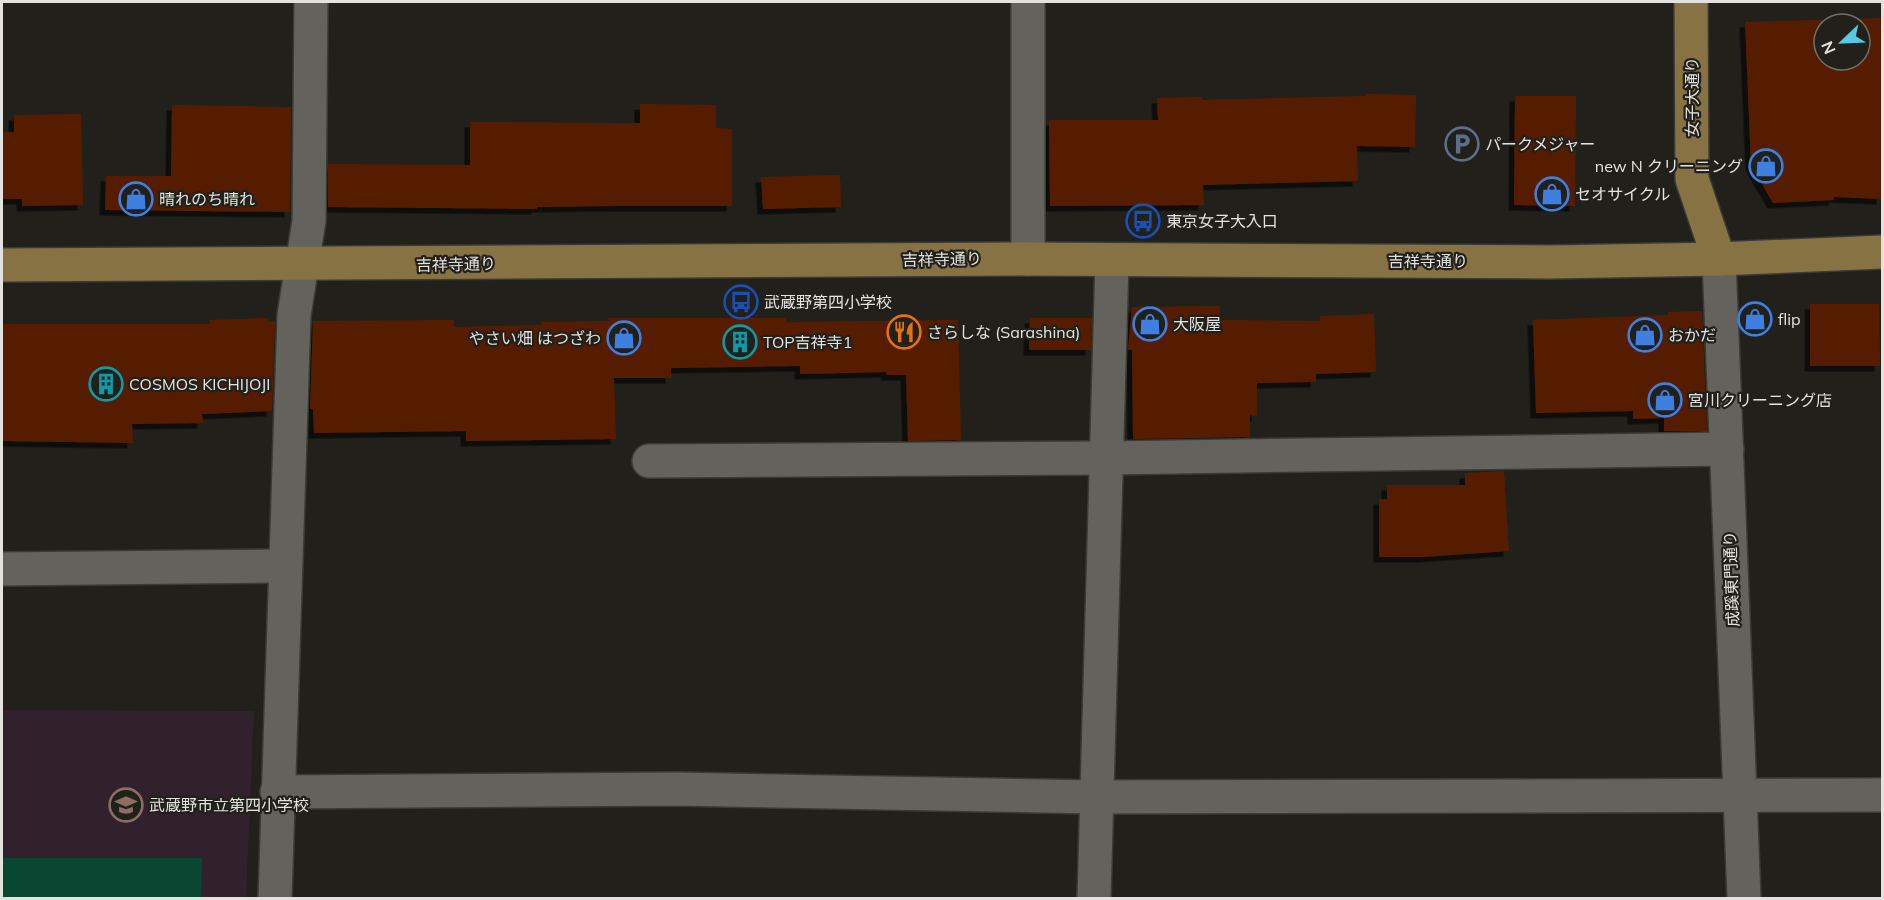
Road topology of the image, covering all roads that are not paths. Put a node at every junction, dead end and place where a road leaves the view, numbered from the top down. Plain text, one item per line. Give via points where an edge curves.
1 (311, 2) edge
2 (1028, 2) edge
3 (1691, 2) edge
4 (1882, 252) edge
5 (1028, 259) junction
6 (1719, 259) junction
7 (1112, 260) junction
8 (2, 265) edge
9 (303, 265) junction
10 (1727, 449) junction
11 (1106, 458) junction
12 (649, 461) dead end
13 (285, 566) junction
14 (2, 569) edge
15 (277, 792) junction
16 (1882, 795) edge
17 (1740, 796) junction
18 (1096, 797) junction
19 (275, 898) edge
20 (1094, 898) edge
21 (1744, 898) edge

1 - 9 street via 309,221
2 - 5 street
3 - 6 main road, 女子大通り via 1692,178
4 - 6 main road, 吉祥寺通り
5 - 7 main road, 吉祥寺通り
5 - 9 main road, 吉祥寺通り
6 - 7 main road, 吉祥寺通り
6 - 10 street, 成蹊東門通り
7 - 11 street
8 - 9 main road, 吉祥寺通り
9 - 13 street via 294,315
10 - 11 street
10 - 17 street, 成蹊東門通り
11 - 12 street
11 - 18 street
13 - 14 street
13 - 15 street
15 - 18 street via 676,789
15 - 19 street
16 - 17 street
17 - 18 street
17 - 21 street, 成蹊東門通り
18 - 20 street

